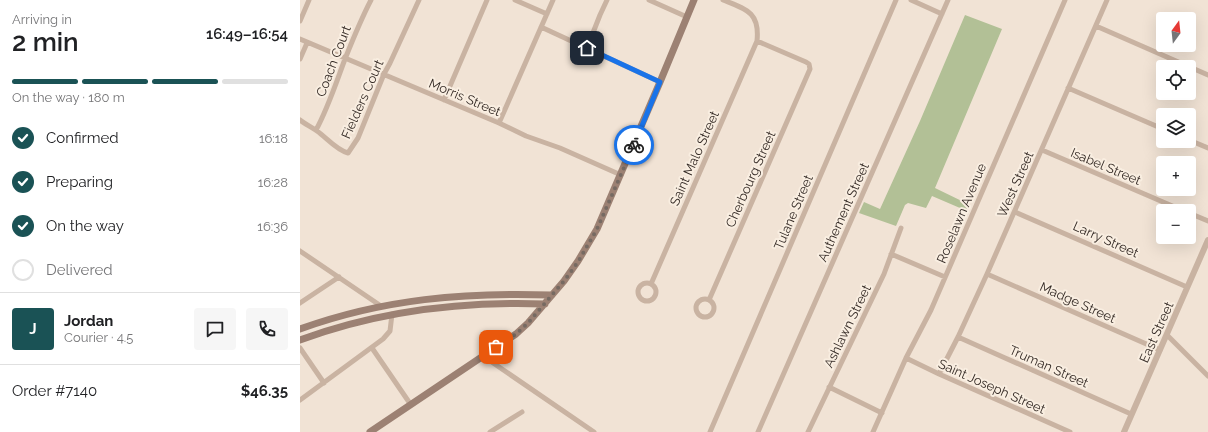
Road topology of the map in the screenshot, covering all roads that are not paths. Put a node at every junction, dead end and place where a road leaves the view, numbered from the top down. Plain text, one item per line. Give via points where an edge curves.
1 (309, 0) edge
2 (371, 0) edge
3 (419, 0) edge
4 (487, 0) edge
5 (515, 0) edge
6 (554, 0) edge
7 (607, 0) edge
8 (649, 0) edge
9 (694, 0) edge
10 (723, 0) edge
11 (896, 0) edge
12 (911, 0) edge
13 (948, 0) edge
14 (1065, 0) edge
15 (1107, 0) edge
16 (547, 14) junction
17 (942, 14) junction
18 (687, 17) junction
19 (300, 21) edge
20 (1096, 26) junction
21 (541, 27) junction
22 (300, 39) edge
23 (757, 41) junction
24 (307, 42) junction
25 (587, 48) junction
26 (346, 58) junction
27 (300, 59) edge
28 (384, 74) junction
29 (1208, 75) edge
30 (660, 82) junction
31 (1068, 88) junction
32 (444, 100) junction
33 (300, 120) edge
34 (499, 123) junction
35 (1156, 126) edge
36 (316, 130) junction
37 (1196, 143) edge
38 (1208, 148) edge
39 (1042, 150) junction
40 (621, 175) junction
41 (1168, 204) edge
42 (1015, 212) junction
43 (1196, 216) edge
44 (1208, 221) edge
45 (901, 228) dead end
46 (1208, 240) edge
47 (300, 251) edge
48 (891, 254) junction
49 (987, 274) junction
50 (339, 277) junction
51 (945, 277) junction
52 (651, 284) dead end
53 (1187, 287) junction
54 (552, 295) junction
55 (708, 300) dead end
56 (300, 303) edge
57 (545, 304) junction
58 (381, 306) junction
59 (392, 314) junction
60 (300, 329) edge
61 (1167, 335) junction
62 (958, 337) junction
63 (300, 340) edge
64 (300, 348) edge
65 (372, 348) junction
66 (1160, 350) junction
67 (483, 356) junction
68 (906, 358) junction
69 (939, 374) junction
70 (1208, 376) edge
71 (324, 383) junction
72 (829, 387) junction
73 (300, 400) edge
74 (411, 405) junction
75 (522, 412) dead end
76 (882, 413) junction
77 (1131, 414) junction
78 (370, 432) edge
79 (490, 432) edge
80 (594, 432) edge
81 (710, 432) edge
82 (758, 432) edge
83 (808, 432) edge
84 (873, 432) edge
85 (1070, 432) edge
86 (1124, 432) edge

1 - 19 street
2 - 26 street, Coach Court
3 - 28 street, Fielders Court
4 - 32 street
5 - 16 street
6 - 16 street
7 - 25 street
8 - 18 street
9 - 18 main road
10 - 23 street via 744,8 751,14 757,26
11 - 81 street, Tulane Street
12 - 17 street
13 - 17 street, Authement Street
14 - 51 street, Roselawn Avenue
15 - 20 street, West Street
16 - 21 street
17 - 82 street, Authement Street
18 - 30 main road
20 - 29 street
20 - 31 street, West Street
21 - 25 street
21 - 34 street
22 - 24 street, Morris Street
23 - 52 street, Saint Malo Street
23 - 55 street, Cherbourg Street via 806,62 810,69
24 - 26 street, Morris Street
24 - 27 street
25 - 30 street
26 - 28 street, Morris Street
26 - 36 street, Coach Court
28 - 32 street, Morris Street
28 - 36 street, Fielders Court via 358,138 348,153 343,152
30 - 40 main road
31 - 35 street
31 - 39 street, West Street
32 - 34 street, Morris Street
33 - 36 street, Fielders Court
34 - 40 street, Morris Street
37 - 38 street
39 - 41 street, Isabel Street
39 - 42 street, West Street
40 - 54 main road via 597,229 578,262
42 - 49 street, West Street
42 - 53 street, Larry Street
43 - 44 street
45 - 48 street, Ashlawn Street
46 - 53 street, East Street
47 - 50 street
48 - 51 street
48 - 72 street, Ashlawn Street via 884,274
49 - 62 street, West Street
49 - 66 street, Madge Street
50 - 56 street
50 - 58 street
51 - 68 street, Roselawn Avenue
53 - 61 street, East Street
54 - 57 main road
54 - 58 main road via 469,295
57 - 59 main road via 471,305
57 - 67 main road via 516,334
58 - 60 main road
59 - 63 main road via 328,330
59 - 65 street via 390,331
61 - 66 street, East Street
61 - 70 street
62 - 69 street, West Street
62 - 77 street, Truman Street
64 - 71 street
65 - 71 street
65 - 74 street
66 - 77 street, East Street
67 - 74 main road
67 - 80 street
68 - 69 street, Saint Joseph Street
68 - 76 street, Roselawn Avenue
69 - 85 street, Saint Joseph Street
71 - 73 street
72 - 76 street
72 - 83 street, Ashlawn Street
74 - 78 main road
75 - 79 street
76 - 84 street, Roselawn Avenue
77 - 86 street, East Street

